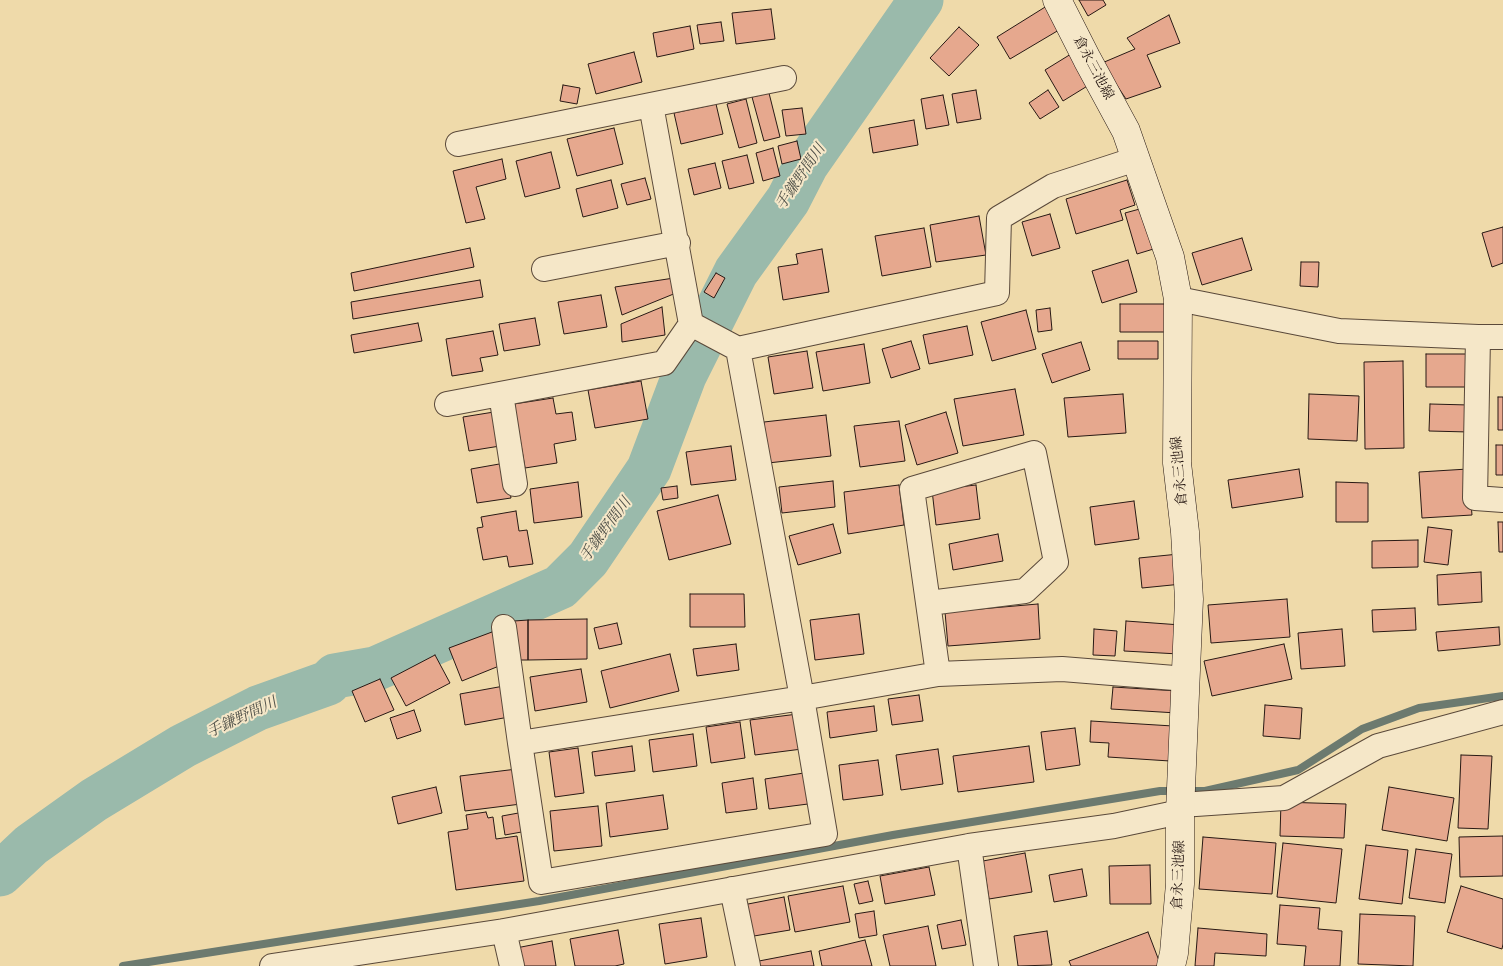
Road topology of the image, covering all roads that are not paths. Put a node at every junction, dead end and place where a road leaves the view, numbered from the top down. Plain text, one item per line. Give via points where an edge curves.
1 (1057, 0) edge
2 (784, 78) dead end
3 (652, 105) junction
4 (458, 144) dead end
5 (1136, 159) junction
6 (678, 243) junction
7 (544, 269) dead end
8 (1178, 299) junction
9 (691, 324) junction
10 (1478, 337) junction
11 (1503, 337) edge
12 (738, 349) junction
13 (501, 394) junction
14 (447, 404) dead end
15 (515, 484) dead end
16 (1503, 500) edge
17 (929, 603) junction
18 (504, 626) dead end
19 (938, 674) junction
20 (1187, 678) junction
21 (802, 698) junction
22 (1503, 712) edge
23 (520, 743) junction
24 (1181, 808) junction
25 (969, 846) junction
26 (732, 889) junction
27 (504, 931) junction
28 (272, 966) edge
29 (512, 966) edge
30 (748, 966) edge
31 (986, 966) edge
32 (1171, 966) edge

1 - 5 main road, 倉永三池線 via 1126,132
2 - 3 street
3 - 4 street
3 - 6 street
5 - 8 main road, 倉永三池線 via 1170,258
5 - 12 street via 1053,186 999,218 997,293
6 - 7 street
6 - 9 street
8 - 10 street via 1340,331
8 - 20 main road, 倉永三池線 via 1177,454 1189,599
9 - 12 street
9 - 13 street via 664,363
10 - 11 street
10 - 16 street via 1475,498
12 - 21 street
13 - 14 street
13 - 15 street
17 - 17 street via 912,489 1034,453 1056,562 1025,591
17 - 19 street
18 - 23 street
19 - 20 street via 1062,669
19 - 21 street
20 - 24 main road, 倉永三池線
21 - 23 street
21 - 23 street via 825,834 542,882
22 - 24 street via 1378,746 1284,798
24 - 25 street via 1114,826
24 - 32 main road, 倉永三池線 via 1180,884
25 - 26 street
25 - 31 street
26 - 27 street
26 - 30 street
27 - 28 street
27 - 29 street

